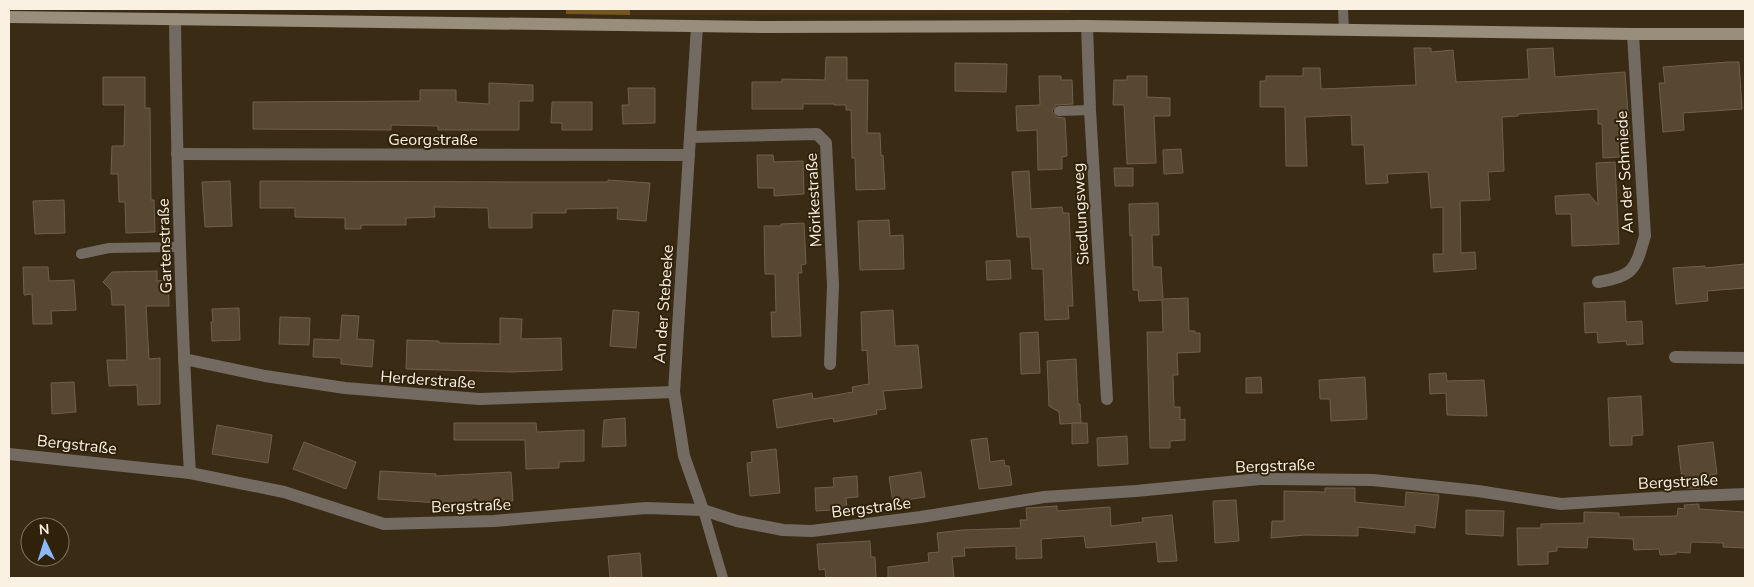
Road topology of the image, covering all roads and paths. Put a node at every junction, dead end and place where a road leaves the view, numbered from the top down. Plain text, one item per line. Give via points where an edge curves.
1 (1343, 9) edge
2 (9, 17) edge
3 (175, 18) junction
4 (697, 26) junction
5 (1087, 26) junction
6 (1344, 30) junction
7 (1633, 34) junction
8 (1745, 34) edge
9 (1090, 110) junction
10 (1059, 111) dead end
11 (690, 136) junction
12 (177, 154) junction
13 (689, 155) junction
14 (180, 247) junction
15 (81, 254) dead end
16 (1598, 282) dead end
17 (1675, 357) dead end
18 (1745, 358) edge
19 (184, 359) junction
20 (830, 364) dead end
21 (674, 392) junction
22 (1107, 399) dead end
23 (9, 454) edge
24 (190, 473) junction
25 (1745, 494) edge
26 (703, 510) junction
27 (723, 578) edge

1 - 6 lane
2 - 3 main road
3 - 4 main road
3 - 12 street, Gartenstraße
4 - 5 main road
4 - 11 street, An der Stebeeke
5 - 6 main road
5 - 9 street, Siedlungsweg
6 - 7 main road
7 - 8 main road
7 - 16 street, An der Schmiede via 1645,236 1638,261 1628,274
9 - 10 lane
9 - 22 street, Siedlungsweg
11 - 13 street, An der Stebeeke
11 - 20 street, Mörikestraße via 817,134 826,143 833,285
12 - 13 street, Georgstraße
12 - 14 street, Gartenstraße
13 - 21 street, An der Stebeeke
14 - 15 lane via 109,248
14 - 19 street, Gartenstraße
17 - 18 street
19 - 21 street, Herderstraße via 345,388 479,399
19 - 24 street, Gartenstraße
21 - 26 street, An der Stebeeke via 684,456
23 - 24 street, Bergstraße
24 - 26 street, Bergstraße via 284,492 384,524 494,521 646,508
25 - 26 street, Bergstraße via 1560,504 1373,480 1260,479 1044,497 812,531 782,530
26 - 27 lane, An der Stebeeke

